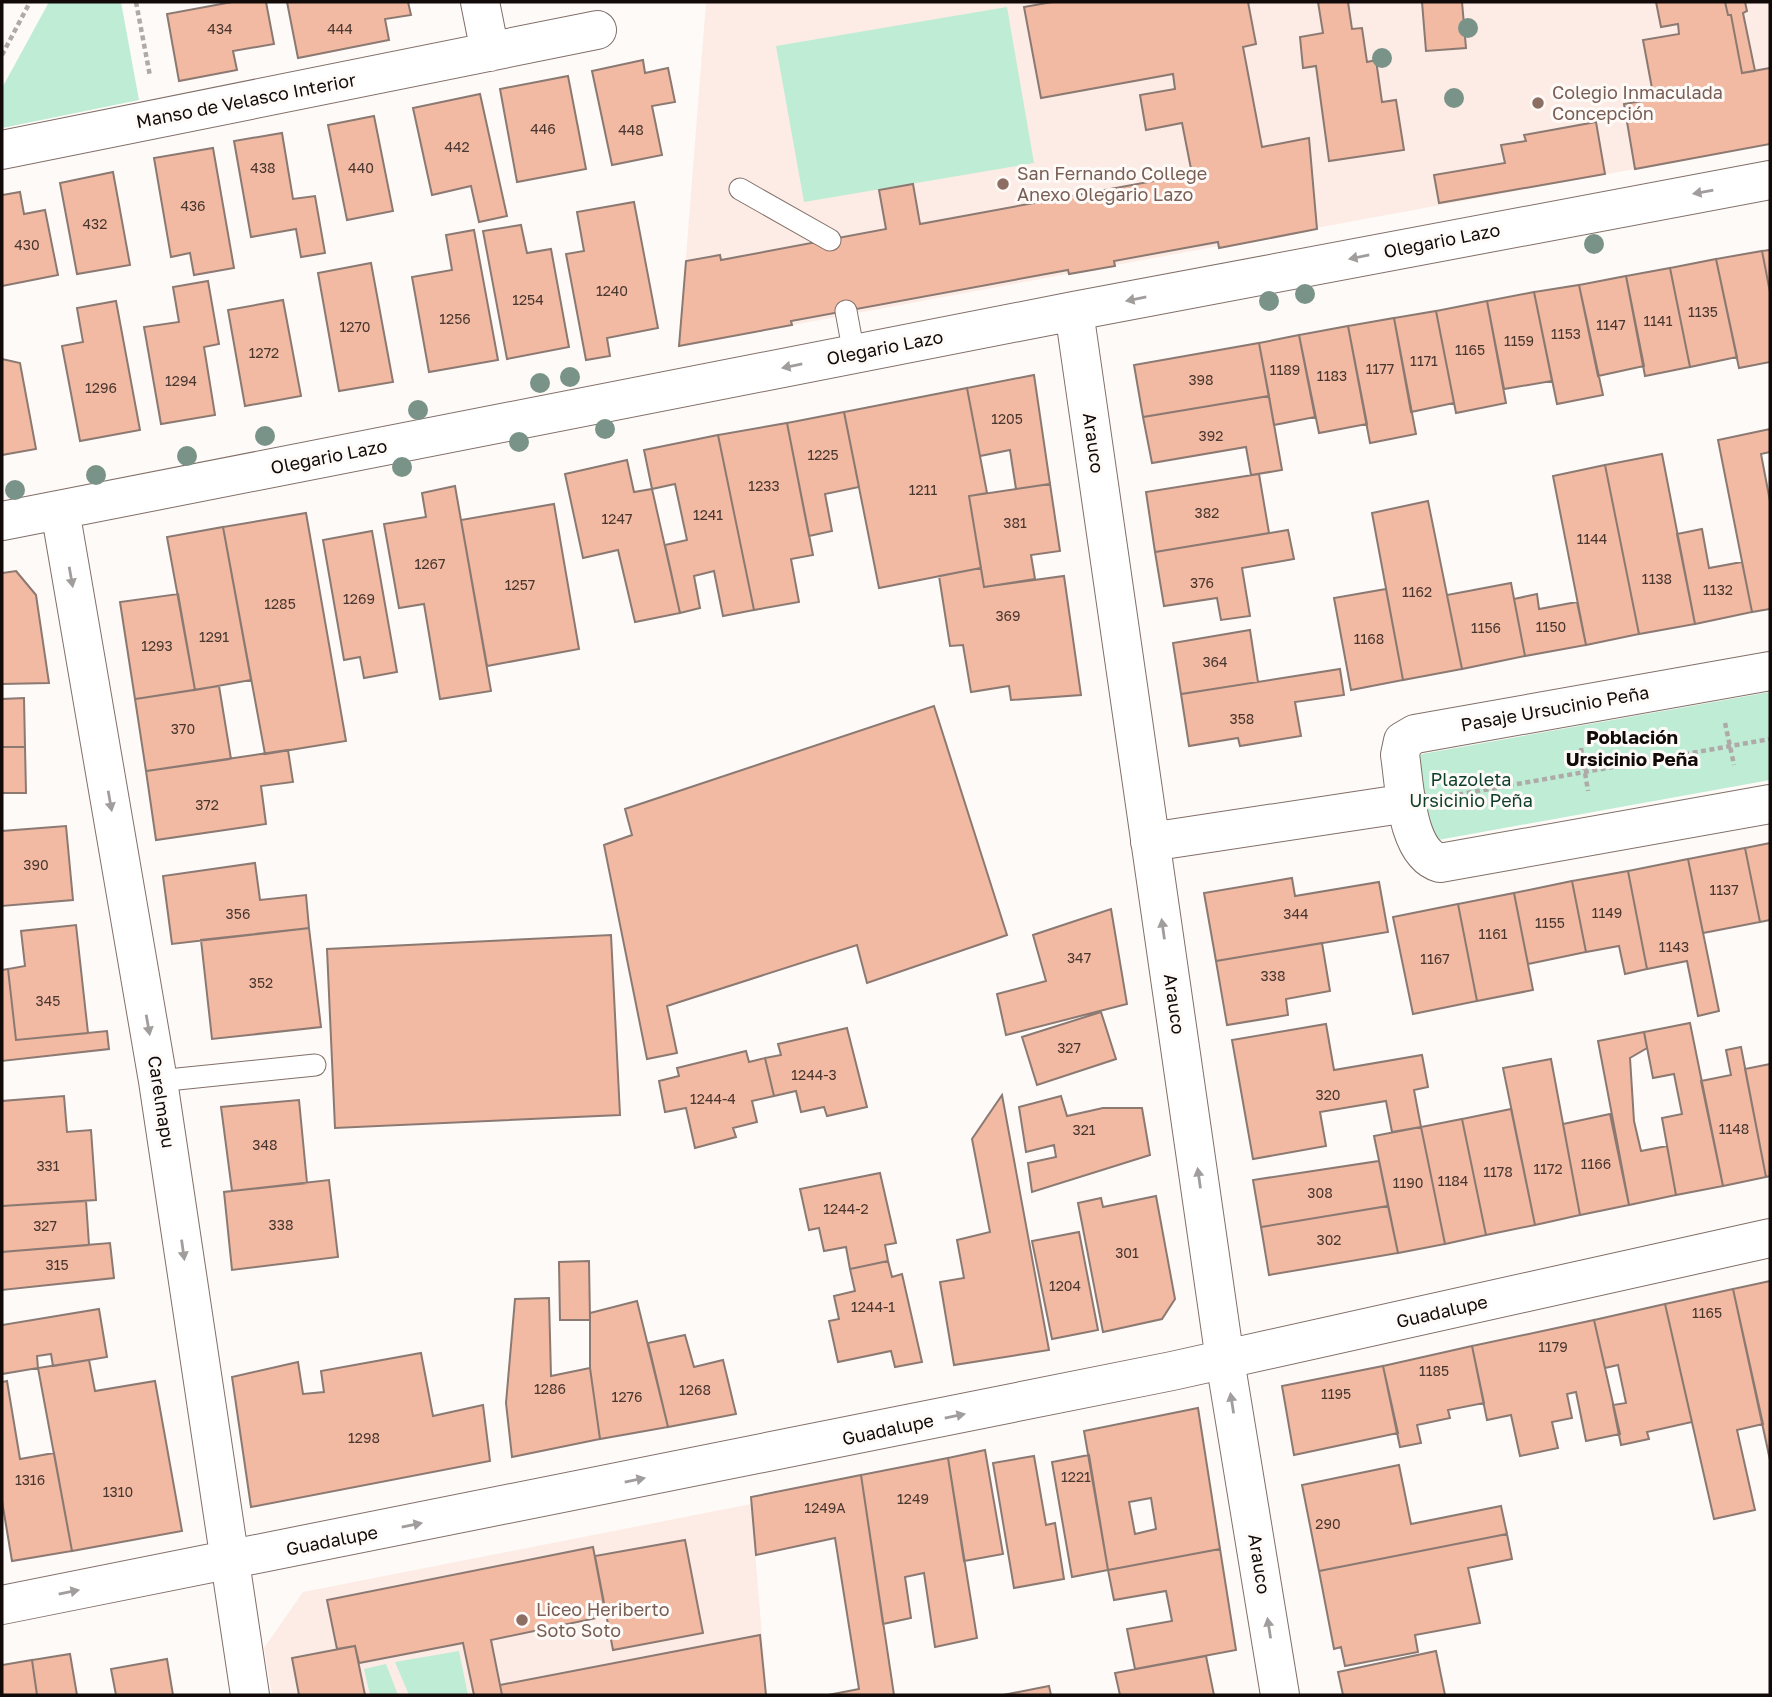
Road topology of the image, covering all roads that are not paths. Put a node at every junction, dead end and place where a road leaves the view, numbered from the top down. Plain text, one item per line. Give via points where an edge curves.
1 (480, 2) edge
2 (597, 30) dead end
3 (490, 52) junction
4 (2, 150) edge
5 (1770, 180) edge
6 (740, 189) dead end
7 (830, 240) dead end
8 (846, 311) dead end
9 (1073, 311) junction
10 (855, 354) junction
11 (60, 510) junction
12 (2, 521) edge
13 (1770, 671) edge
14 (1408, 803) junction
15 (1756, 807) edge
16 (1150, 842) junction
17 (315, 1065) dead end
18 (158, 1081) junction
19 (1770, 1238) edge
20 (1225, 1360) junction
21 (229, 1562) junction
22 (2, 1605) edge
23 (250, 1695) edge
24 (1280, 1695) edge

1 - 3 street
2 - 3 street, Manso de Velasco Interior
3 - 4 street, Manso de Velasco Interior
5 -> 9 street, Olegario Lazo
6 - 7 lane
8 - 10 lane
9 - 10 street, Olegario Lazo
9 - 16 street, Arauco
10 -> 11 street, Olegario Lazo
11 - 12 street, Olegario Lazo
11 -> 18 street, Carelmapu
13 - 14 street, Pasaje Ursucinio Peña via 1415,734 1403,741 1400,755
14 - 15 street, Pasaje Ursucinio Peña via 1417,846 1427,860 1440,863
14 - 16 street
20 -> 16 street, Arauco
17 - 18 lane
18 -> 21 street, Carelmapu
19 - 20 street, Guadalupe
21 -> 20 street, Guadalupe
24 -> 20 street, Arauco
22 -> 21 street, Guadalupe
21 - 23 street, Carelmapu

